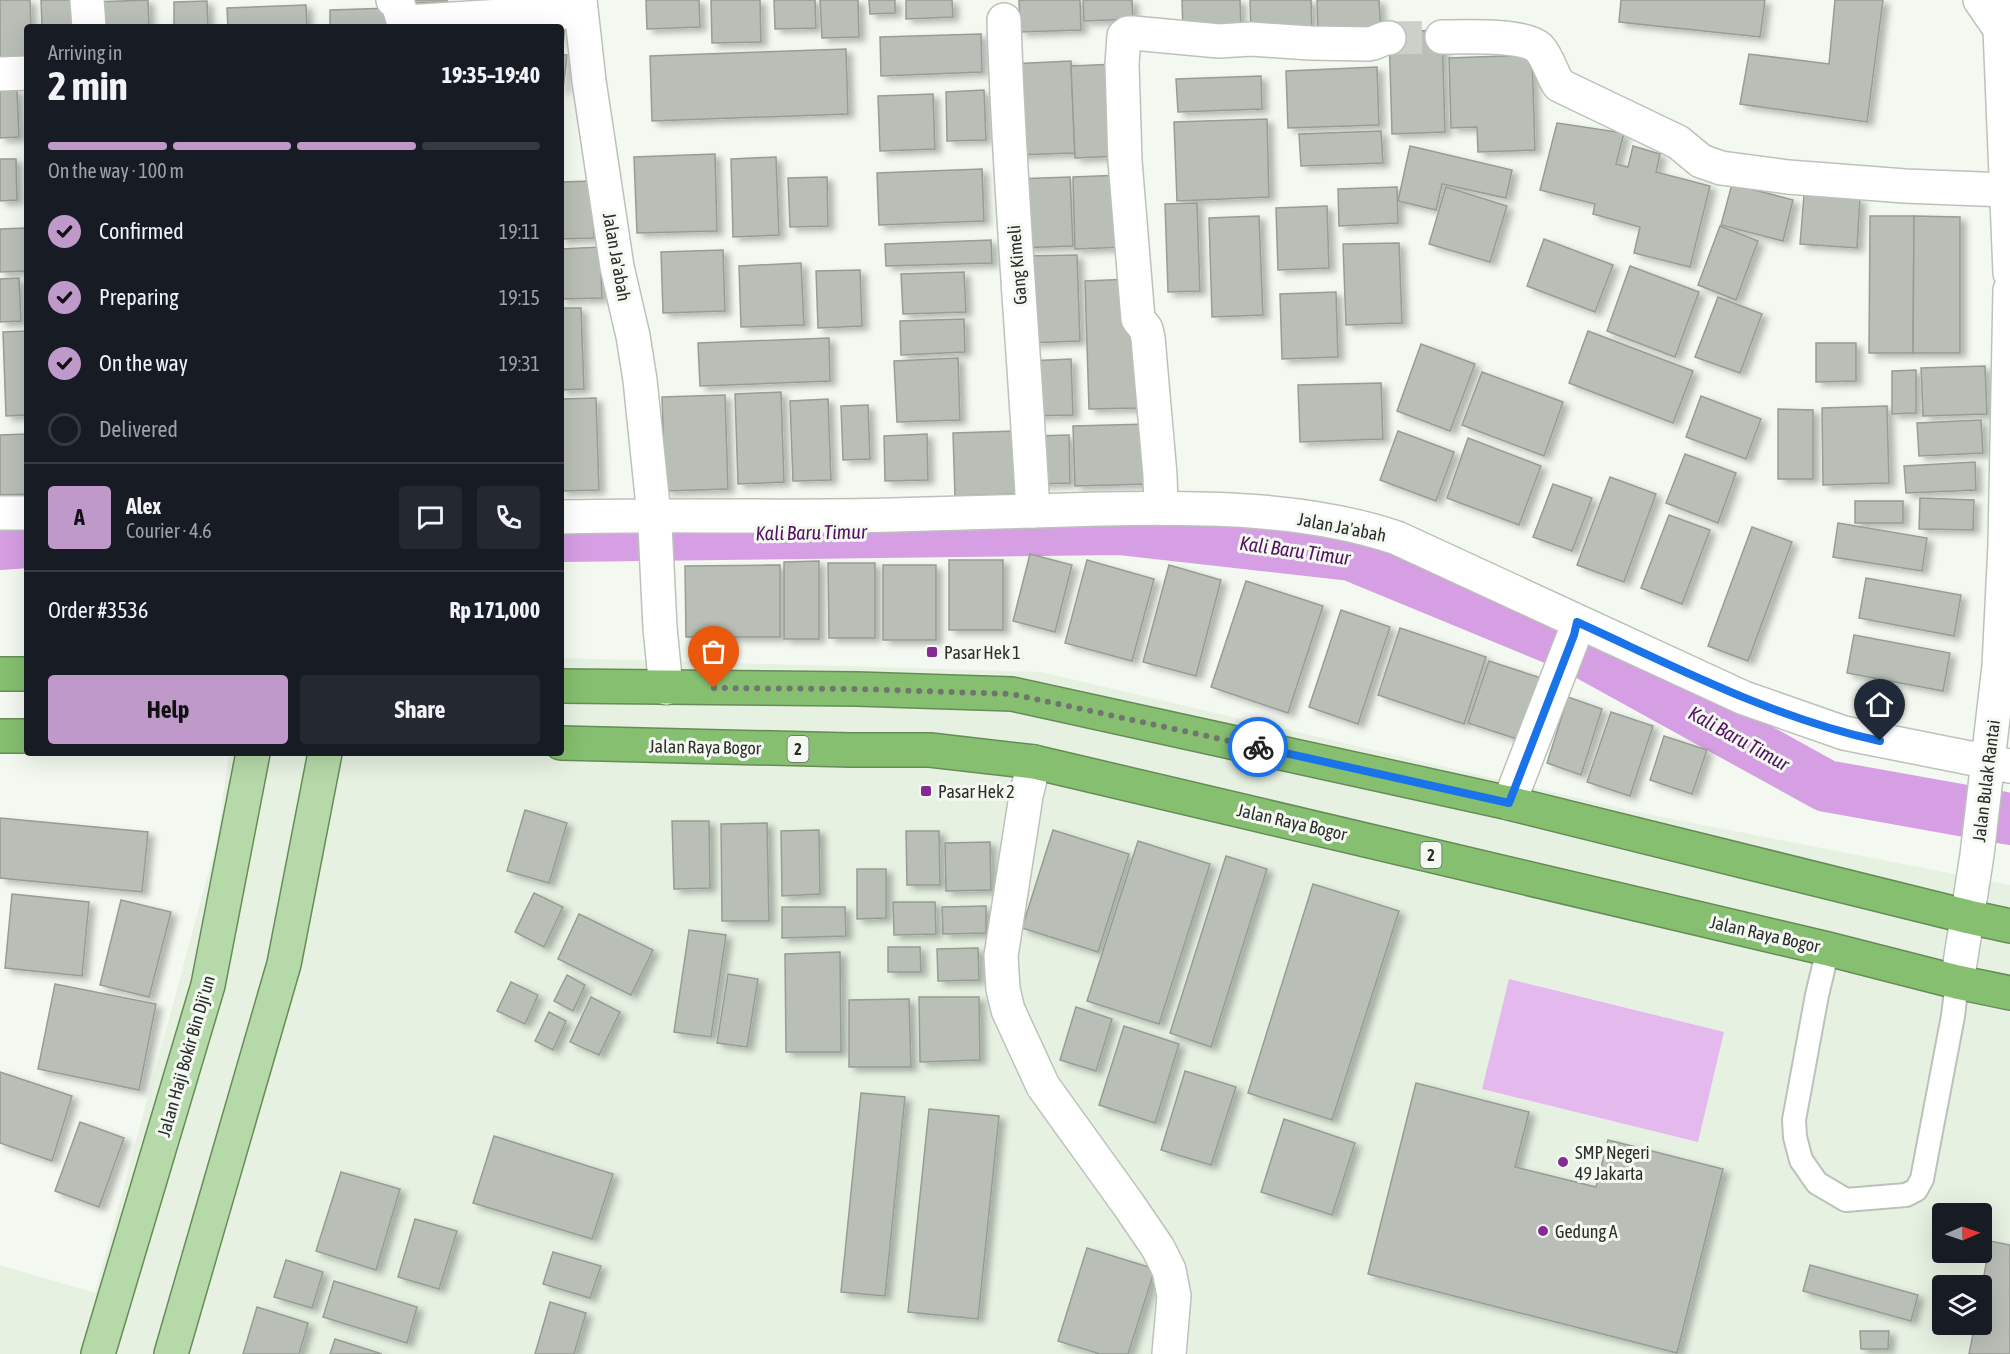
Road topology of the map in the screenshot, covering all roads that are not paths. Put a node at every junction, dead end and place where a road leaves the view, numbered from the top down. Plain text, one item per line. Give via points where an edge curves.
1 (87, 0) edge
2 (393, 0) edge
3 (1980, 0) edge
4 (581, 6) edge
5 (2005, 17) edge
6 (1004, 20) dead end
7 (89, 24) edge
8 (1442, 37) tunnel mouth
9 (1389, 38) tunnel mouth
10 (24, 73) edge
11 (0, 74) edge
12 (2006, 190) junction
13 (2010, 273) edge
14 (2010, 290) edge
15 (1161, 508) junction
16 (1033, 511) junction
17 (0, 513) edge
18 (24, 513) edge
19 (564, 517) edge
20 (654, 520) junction
21 (1575, 628) junction
22 (0, 674) edge
23 (24, 674) edge
24 (564, 686) edge
25 (666, 688) junction
26 (0, 736) edge
27 (24, 736) edge
28 (564, 743) edge
29 (252, 756) edge
30 (324, 756) edge
31 (1034, 762) junction
32 (1999, 763) edge
33 (1509, 803) junction
34 (1969, 917) junction
35 (2010, 926) edge
36 (1828, 950) junction
37 (1957, 982) junction
38 (2010, 993) edge
39 (98, 1354) edge
40 (171, 1354) edge
41 (1169, 1354) edge

1 - 7 street
2 - 4 street via 406,22
3 - 5 street
4 - 20 street, Jalan Ja'abah via 617,267 640,380
5 - 12 street
6 - 16 street, Gang Kimeli
8 - 12 street via 1484,36 1528,42 1538,47 1549,62 1559,85 1670,138 1701,161 1721,168 1799,178
9 - 15 street via 1369,44 1133,33 1124,36 1125,161 1138,319 1148,338
10 - 11 street
12 - 13 street
14 - 32 street, Jalan Bulak Rantai
15 - 16 street, Jalan Ja'abah
15 - 21 street, Jalan Ja'abah via 1280,515 1369,528 1397,538
16 - 20 street, Jalan Ja'abah
17 - 18 street
19 - 20 street
20 - 25 street, Jalan Ja'abah
21 - 32 street, Jalan Ja'abah via 1744,699 1844,733
21 - 33 street
22 - 23 highway
24 - 25 highway
25 - 33 highway via 1012,694
26 - 27 highway
28 - 31 highway, Jalan Raya Bogor / 2 via 930,750
29 - 39 main road, Jalan Haji Bokir Bin Dji'un via 208,985
30 - 40 main road via 284,964
31 - 36 highway, Jalan Raya Bogor / 2
31 - 41 street via 1001,956 1003,989 1008,1010 1043,1086 1128,1204 1169,1270 1174,1296
32 - 34 street, Jalan Bulak Rantai via 1985,795
33 - 34 highway
34 - 35 highway
34 - 37 street, Jalan Bulak Rantai
36 - 37 highway, Jalan Raya Bogor / 2
36 - 37 lane via 1794,1120 1795,1137 1801,1160 1817,1183 1846,1200 1906,1195 1916,1190 1922,1179
37 - 38 highway, Jalan Raya Bogor / 2

